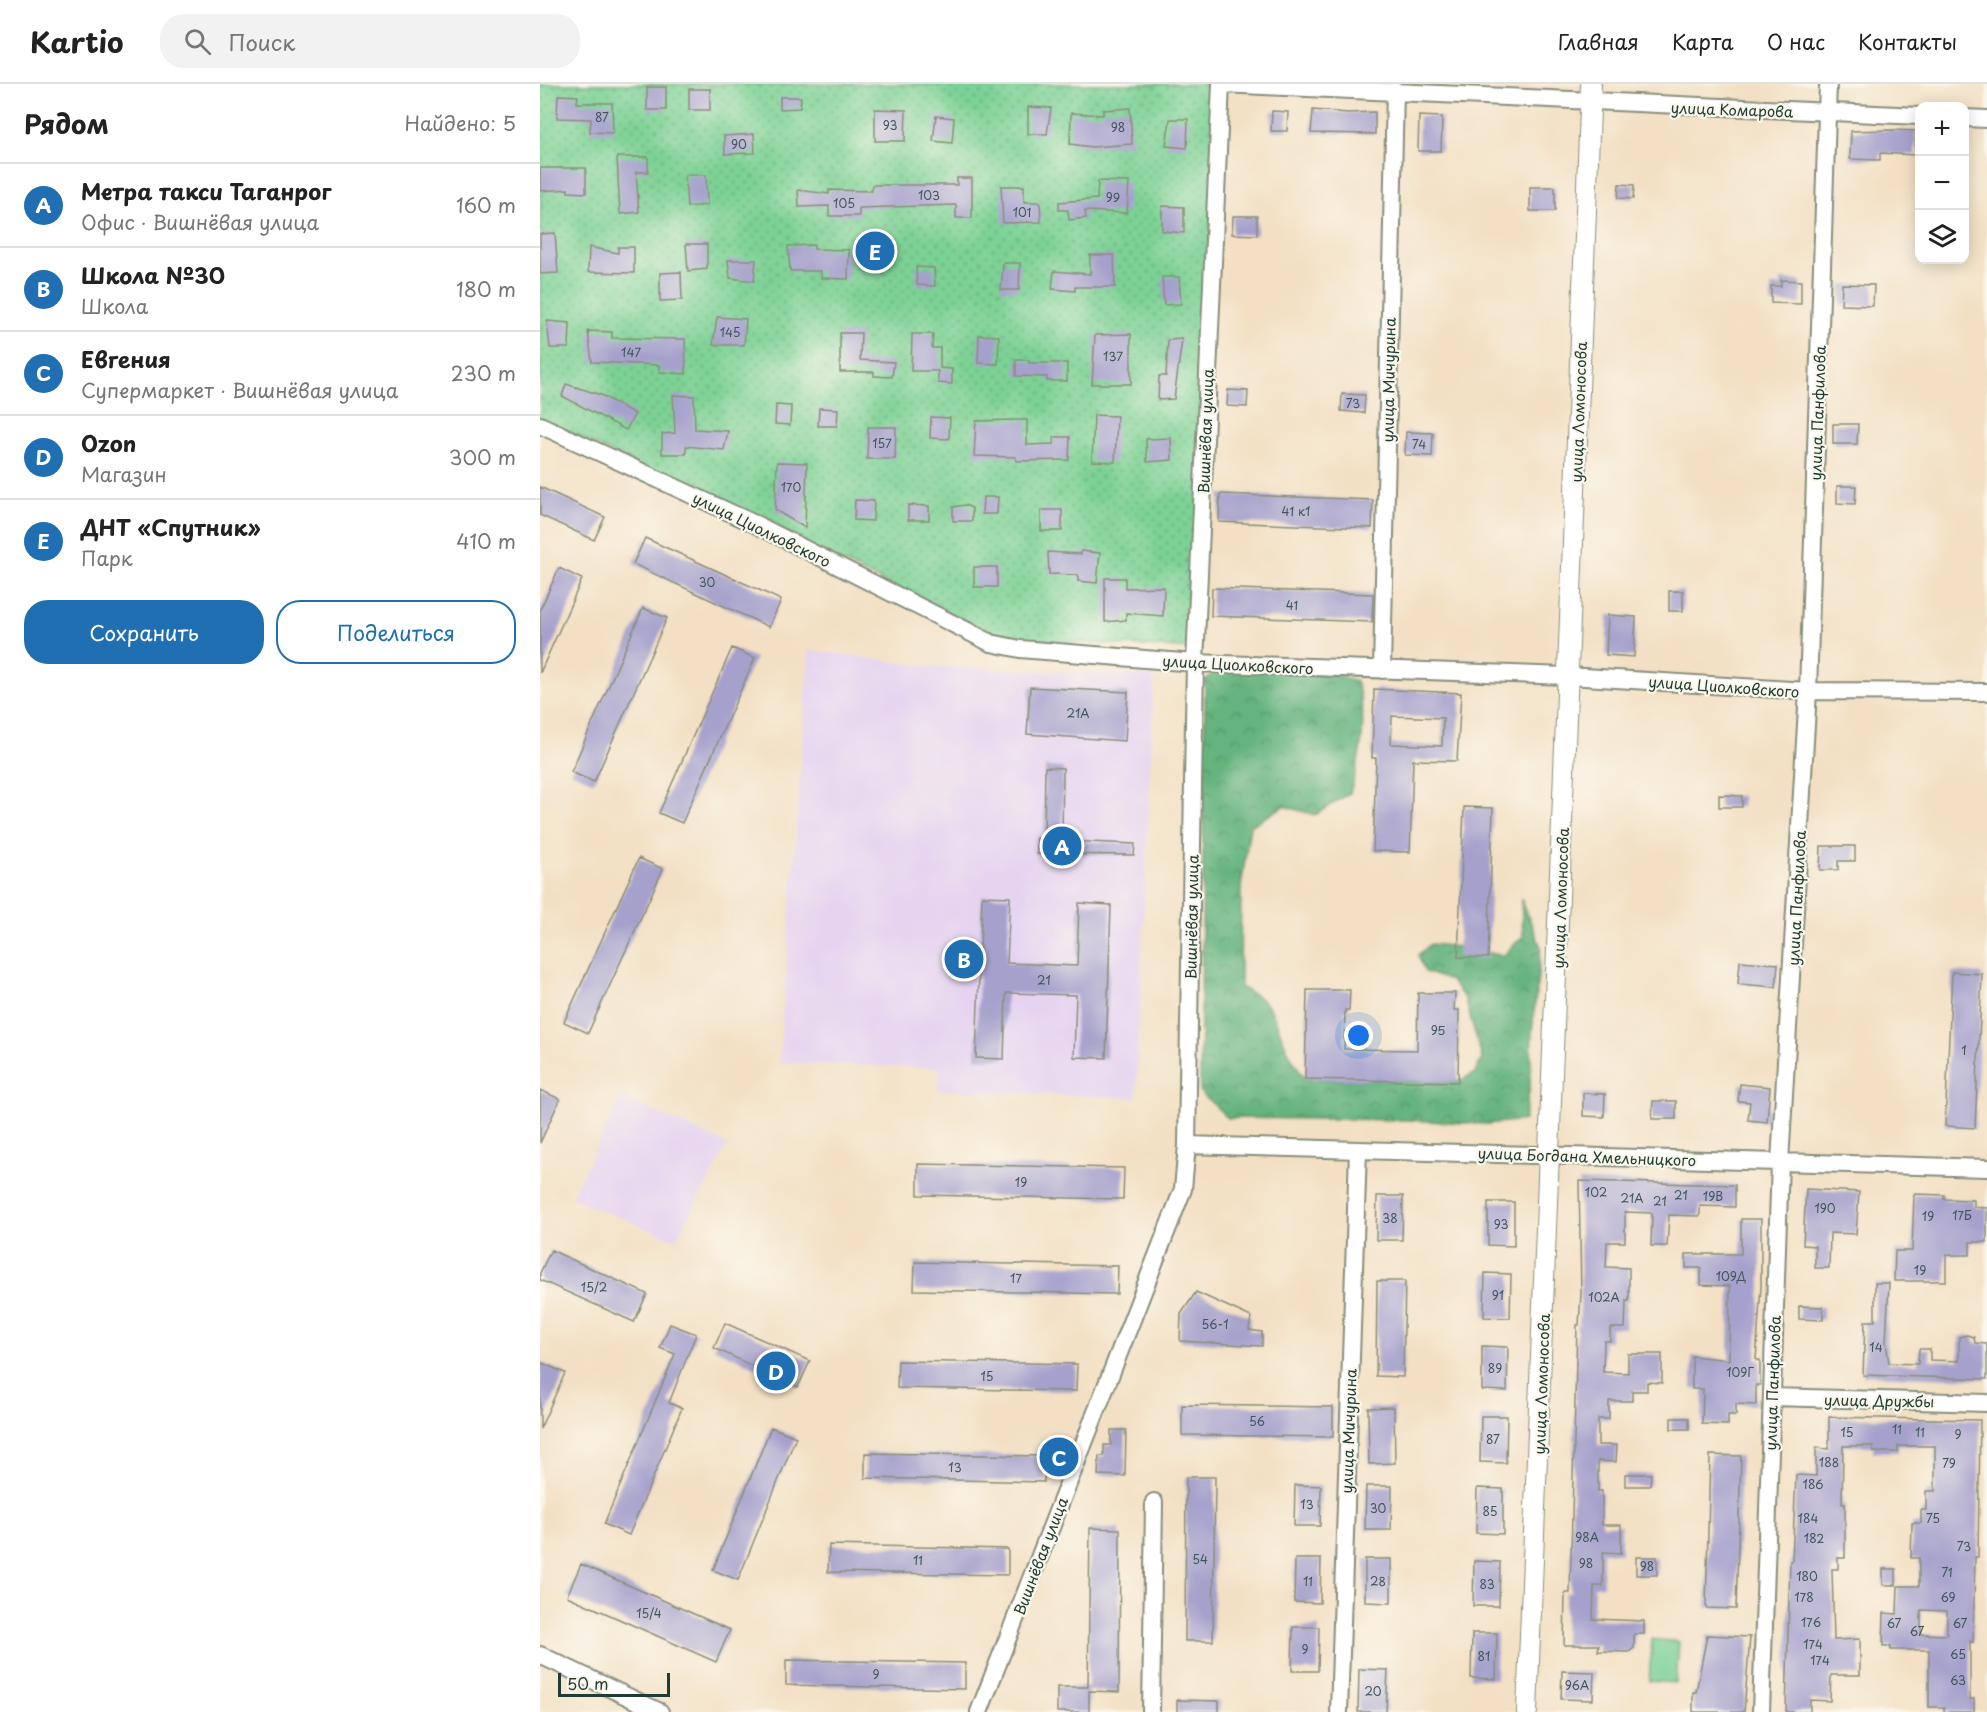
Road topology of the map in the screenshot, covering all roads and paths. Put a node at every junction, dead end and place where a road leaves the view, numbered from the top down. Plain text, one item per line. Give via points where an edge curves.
1 (1221, 84) edge
2 (1828, 84) edge
3 (1395, 91) junction
4 (1591, 93) edge
5 (1827, 113) junction
6 (1915, 116) edge
7 (1969, 118) edge
8 (1987, 119) edge
9 (540, 425) edge
10 (1195, 663) junction
11 (1382, 670) junction
12 (1568, 676) junction
13 (1808, 691) junction
14 (1987, 692) edge
15 (1187, 1145) junction
16 (1358, 1150) junction
17 (1551, 1155) junction
18 (1780, 1162) junction
19 (1987, 1168) edge
20 (1772, 1397) junction
21 (1987, 1403) edge
22 (1154, 1502) dead end
23 (540, 1655) edge
24 (660, 1712) edge
25 (979, 1712) edge
26 (1151, 1712) edge
27 (1339, 1712) edge
28 (1527, 1712) edge
29 (1761, 1712) edge

1 - 3 street, улица Комарова
1 - 10 street, Вишнёвая улица
2 - 5 street, улица Панфилова
3 - 4 street, улица Комарова
3 - 11 street, улица Мичурина
4 - 5 street, улица Комарова
4 - 12 street, улица Ломоносова
5 - 6 street, улица Комарова
5 - 13 street, улица Панфилова
7 - 8 street
9 - 10 street, улица Циолковского via 754,524 991,643 1020,650
10 - 11 street, улица Циолковского
10 - 15 street, Вишнёвая улица
11 - 12 street, улица Циолковского
12 - 13 street, улица Циолковского
12 - 17 street, улица Ломоносова
13 - 14 street, улица Циолковского
13 - 18 street, улица Панфилова
15 - 16 street, улица Богдана Хмельницкого
15 - 25 street, Вишнёвая улица via 1183,1189
16 - 17 street, улица Богдана Хмельницкого
16 - 27 street, улица Мичурина
17 - 18 street, улица Богдана Хмельницкого
17 - 28 street, улица Ломоносова
18 - 19 street, улица Богдана Хмельницкого
18 - 20 street, улица Панфилова
20 - 21 street, улица Дружбы
20 - 29 street, улица Панфилова
22 - 26 street
23 - 24 street

